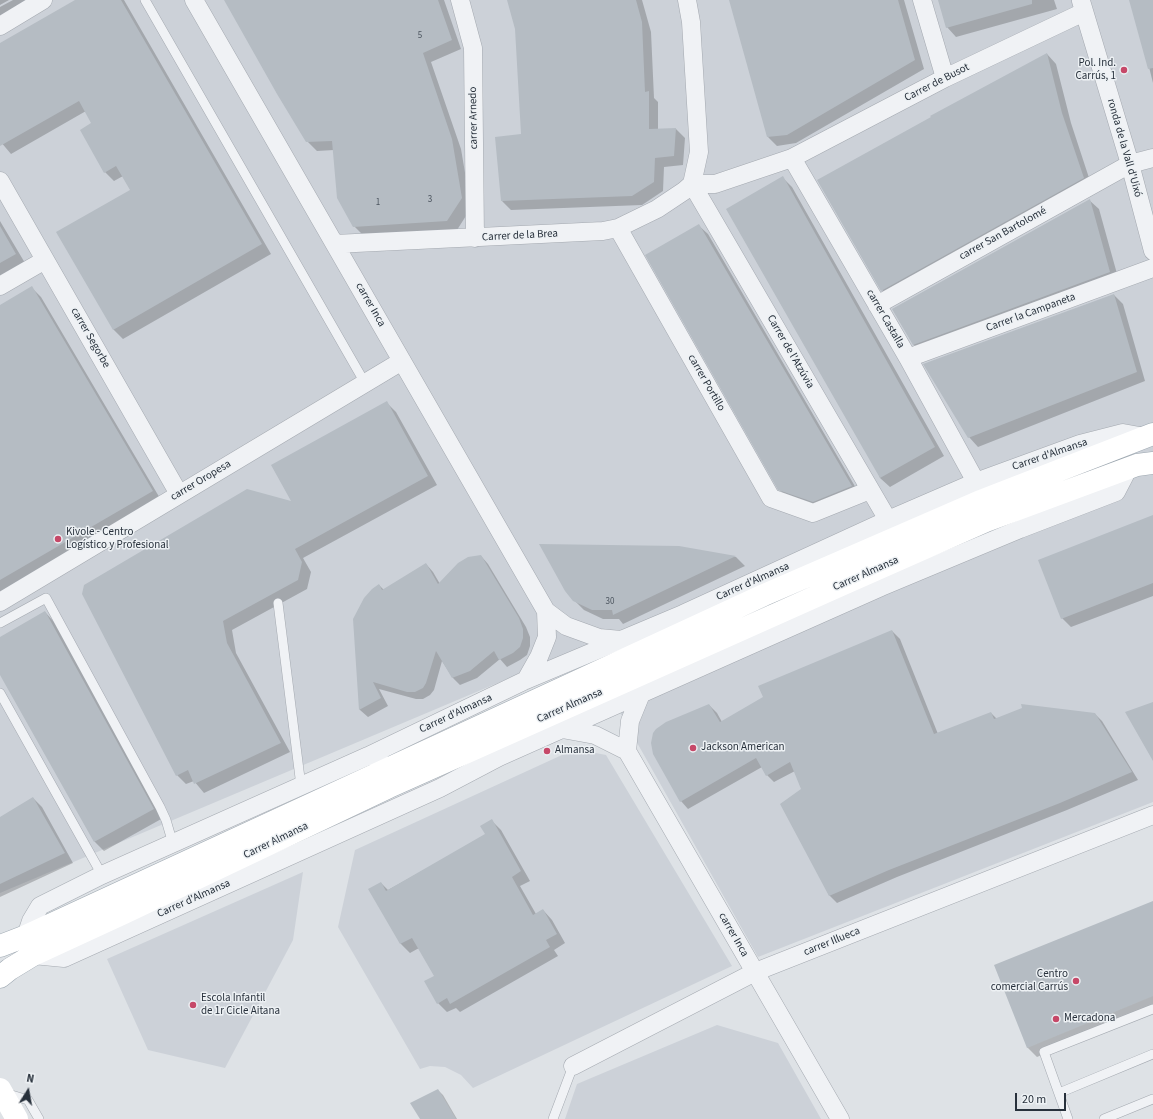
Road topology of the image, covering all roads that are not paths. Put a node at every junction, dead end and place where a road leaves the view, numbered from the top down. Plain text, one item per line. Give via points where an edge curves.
1 (43, 0) edge
2 (145, 0) edge
3 (194, 0) edge
4 (460, 0) edge
5 (687, 0) edge
6 (922, 0) edge
7 (1082, 6) edge
8 (0, 26) edge
9 (945, 78) junction
10 (792, 158) junction
11 (1153, 158) edge
12 (1130, 164) junction
13 (0, 181) edge
14 (692, 184) junction
15 (618, 228) junction
16 (475, 238) junction
17 (335, 244) junction
18 (1153, 250) edge
19 (45, 260) junction
20 (1153, 268) edge
21 (0, 286) edge
22 (877, 305) junction
23 (908, 358) junction
24 (402, 361) junction
25 (365, 383) junction
26 (1149, 435) edge
27 (1153, 463) edge
28 (1128, 469) junction
29 (976, 482) junction
30 (870, 490) junction
31 (180, 494) junction
32 (888, 520) junction
33 (0, 602) edge
34 (278, 604) dead end
35 (546, 611) junction
36 (0, 624) edge
37 (622, 640) junction
38 (526, 680) junction
39 (0, 693) edge
40 (641, 694) junction
41 (562, 729) junction
42 (627, 751) junction
43 (368, 756) junction
44 (412, 757) junction
45 (301, 786) junction
46 (389, 787) junction
47 (440, 788) junction
48 (1153, 816) edge
49 (173, 844) junction
50 (102, 875) junction
51 (29, 945) junction
52 (0, 946) edge
53 (755, 972) junction
54 (0, 977) edge
55 (1153, 1009) edge
56 (1153, 1054) edge
57 (573, 1066) joint
58 (1, 1090) edge
59 (1059, 1093) junction
60 (1153, 1099) edge
61 (17, 1119) edge
62 (39, 1119) edge
63 (553, 1119) edge
64 (840, 1119) edge
65 (1068, 1119) edge
66 (1104, 1119) edge

1 - 8 street
2 - 25 lane
3 - 17 street, carrer Inca
4 - 16 street, carrer Arnedo via 473,48
5 - 14 street via 691,22 699,152
6 - 9 street
7 - 9 street, Carrer de Busot
7 - 12 street, ronda de la Vall d'Uixó
9 - 10 street, Carrer de Busot
10 - 14 street via 715,184
10 - 22 street, carrer Castalla
11 - 12 street, carrer San Bartolomé
12 - 18 street, ronda de la Vall d'Uixó
12 - 22 street, carrer San Bartolomé
13 - 19 street, carrer Segorbe
14 - 15 street, Carrer de la Brea via 656,209
14 - 30 street, Carrer de l'Atzúvia
15 - 16 street, Carrer de la Brea via 587,233
15 - 30 street, carrer Portillo via 771,498 813,513
16 - 17 street, Carrer de la Brea
17 - 24 street, carrer Inca
19 - 21 street
19 - 31 street, carrer Segorbe
20 - 23 street, Carrer la Campaneta
22 - 23 street, carrer Castalla
23 - 29 street, carrer Castalla
24 - 25 street, carrer Oropesa
24 - 35 street, carrer Inca
25 - 31 street, carrer Oropesa
26 - 29 street, Carrer d'Almansa via 1123,432 1080,444
26 - 44 main road, Carrer d'Almansa via 978,502 764,595
27 - 28 main road, Carrer Almansa
28 - 40 street, Carrer d'Almansa via 1116,492 881,587
28 - 46 main road, Carrer Almansa via 979,524
29 - 32 street, Carrer d'Almansa
30 - 32 street, Carrer de l'Atzúvia
31 - 33 street, carrer Oropesa
32 - 37 street, Carrer d'Almansa
34 - 45 lane
35 - 37 street via 566,626 599,638
35 - 38 street via 547,637
36 - 49 lane via 46,598 160,807
37 - 38 street, Carrer d'Almansa
38 - 43 street, Carrer d'Almansa
39 - 50 lane
40 - 41 street, Carrer d'Almansa
40 - 42 street via 630,721
41 - 42 street via 595,736
41 - 47 street, Carrer d'Almansa via 499,757
42 - 53 street, carrer Inca
43 - 44 street, Carrer d'Almansa
43 - 45 street, Carrer d'Almansa
44 - 51 main road, Carrer d'Almansa
45 - 49 street, Carrer d'Almansa
46 - 47 street, Carrer d'Almansa
46 - 51 main road, Carrer Almansa via 124,913
47 - 51 street, Carrer d'Almansa via 64,958
48 - 53 street, carrer Illueca
49 - 50 street, Carrer d'Almansa
50 - 51 street, Carrer d'Almansa via 40,906 32,921
51 - 52 main road, Carrer d'Almansa
51 - 54 main road, Carrer Almansa via 10,969
53 - 57 street, carrer Illueca
53 - 64 street, carrer Inca
55 - 59 lane via 1044,1052
56 - 59 lane
57 - 63 lane, carrer Illueca
58 - 61 main road
58 - 62 lane via 28,1100
59 - 65 lane
60 - 66 lane

